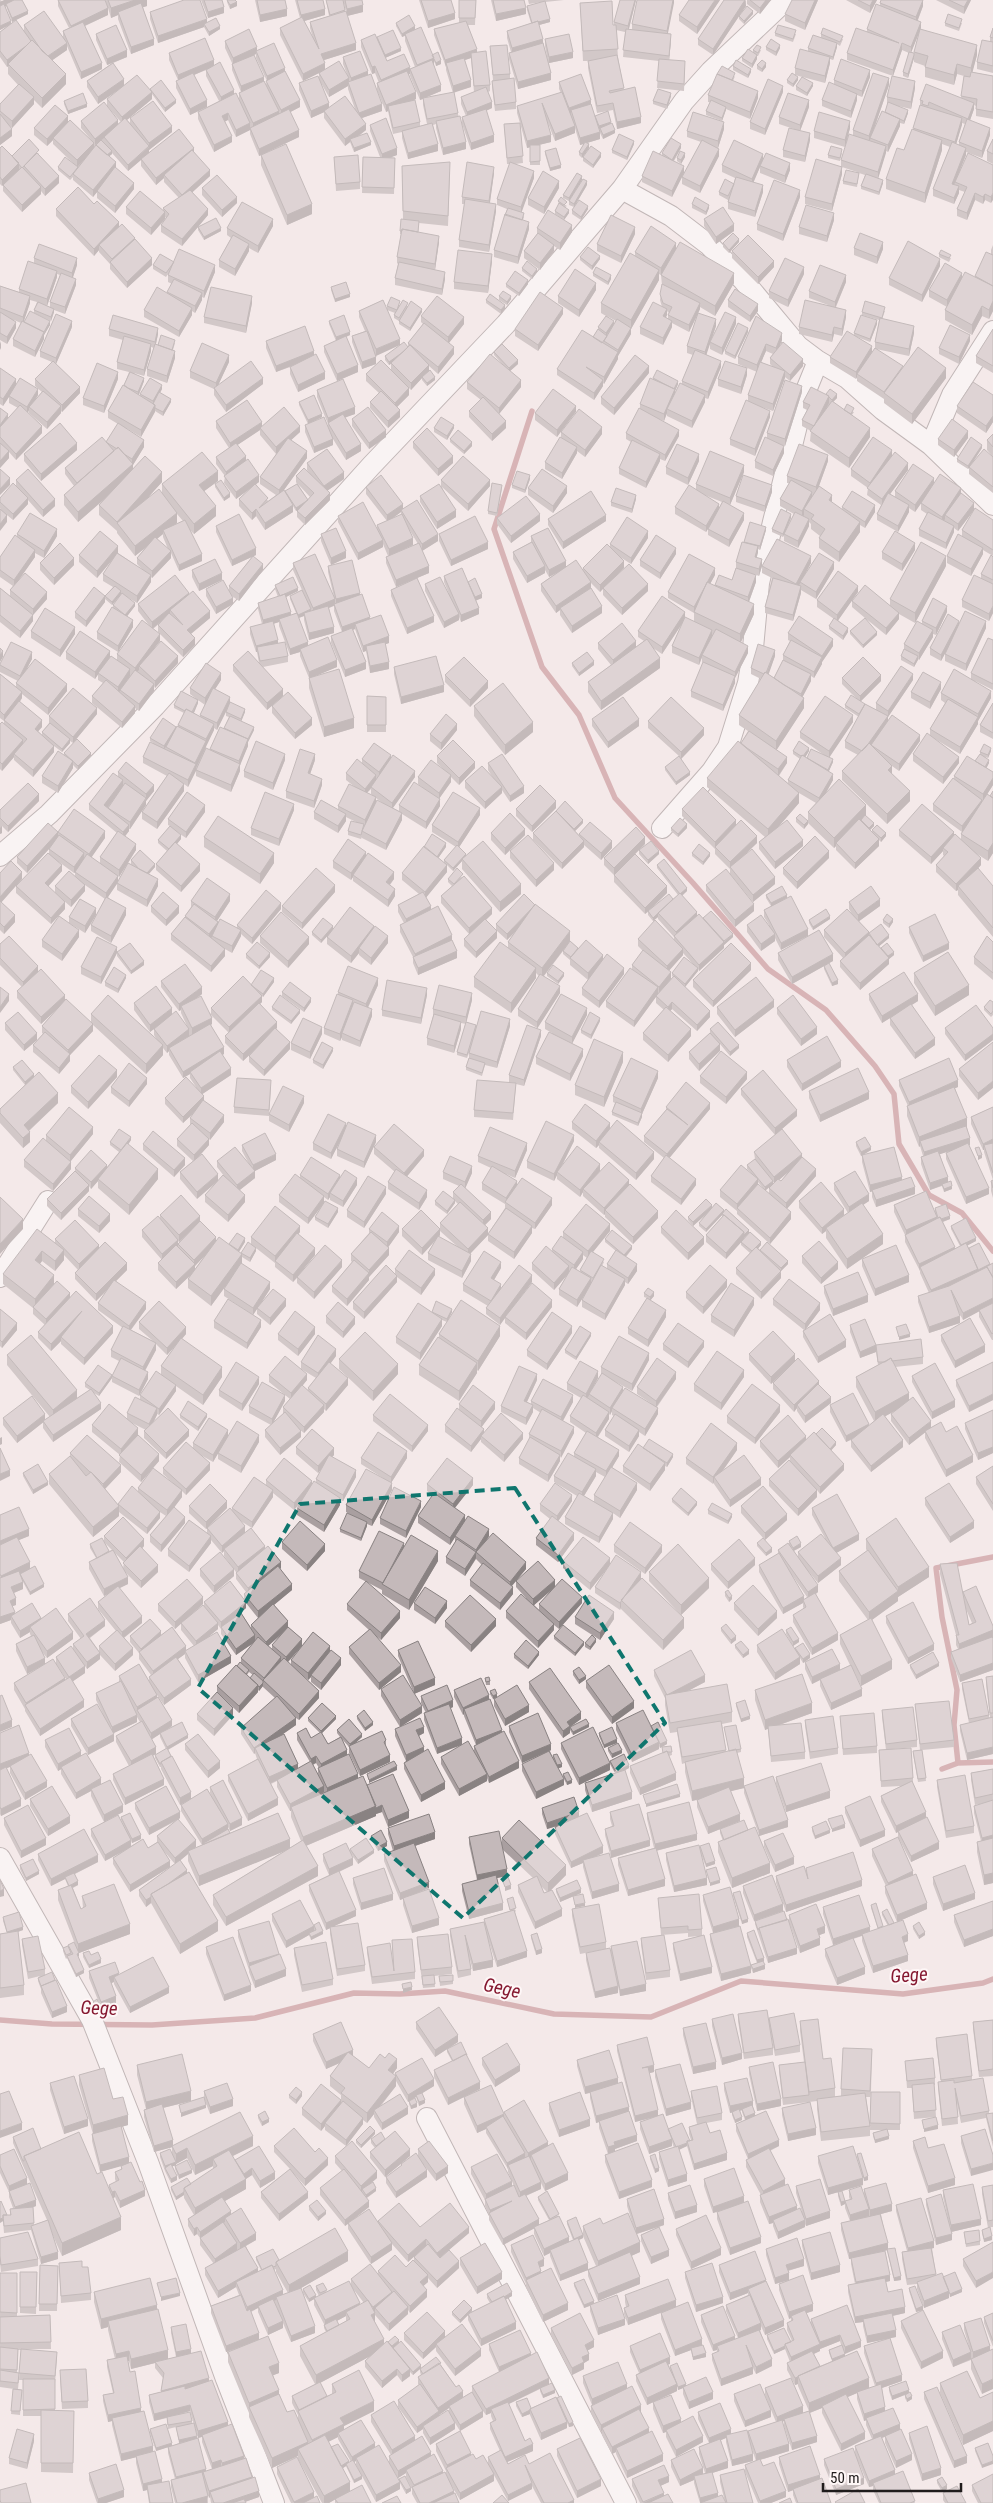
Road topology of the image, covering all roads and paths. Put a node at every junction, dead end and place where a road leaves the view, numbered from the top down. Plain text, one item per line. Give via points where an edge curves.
1 (786, 0) edge
2 (622, 189) junction
3 (993, 331) edge
4 (818, 361) junction
5 (930, 445) junction
6 (993, 504) edge
7 (662, 828) dead end
8 (0, 856) edge
9 (48, 1201) edge
10 (0, 1277) edge
11 (0, 1858) edge
12 (427, 2118) dead end
13 (274, 2503) edge
14 (625, 2503) edge

1 - 2 street via 684,101
2 - 4 street via 671,216 708,245 743,280 798,346
2 - 8 street via 506,324 371,466 142,720 55,807
3 - 5 street via 952,395
4 - 5 street via 847,378
4 - 7 street via 805,393 773,522 759,583 748,683 728,747 712,771
5 - 6 street
9 - 10 street
11 - 13 street via 92,2020
12 - 14 street

